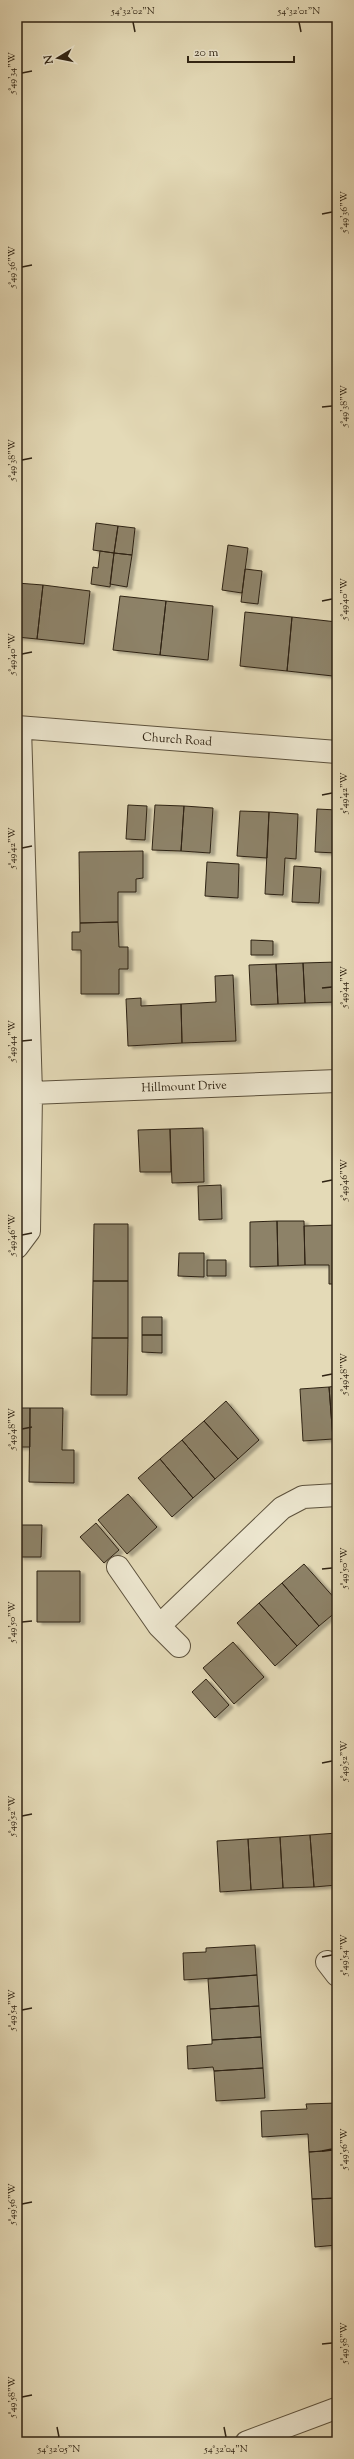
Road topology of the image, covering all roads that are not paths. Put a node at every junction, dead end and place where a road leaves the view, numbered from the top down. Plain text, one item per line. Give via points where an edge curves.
1 (19, 728) edge
2 (337, 752) edge
3 (23, 986) edge
4 (337, 1081) edge
5 (31, 1093) junction
6 (17, 1248) edge
7 (337, 1495) edge
8 (118, 1567) dead end
9 (159, 1626) junction
10 (179, 1646) dead end
11 (337, 2408) edge
12 (246, 2442) edge

1 - 2 street, Church Road
1 - 3 street
3 - 5 street
4 - 5 street, Hillmount Drive
5 - 6 street via 29,1230
7 - 9 street via 303,1497 282,1508
8 - 9 street
9 - 10 street
11 - 12 lane

